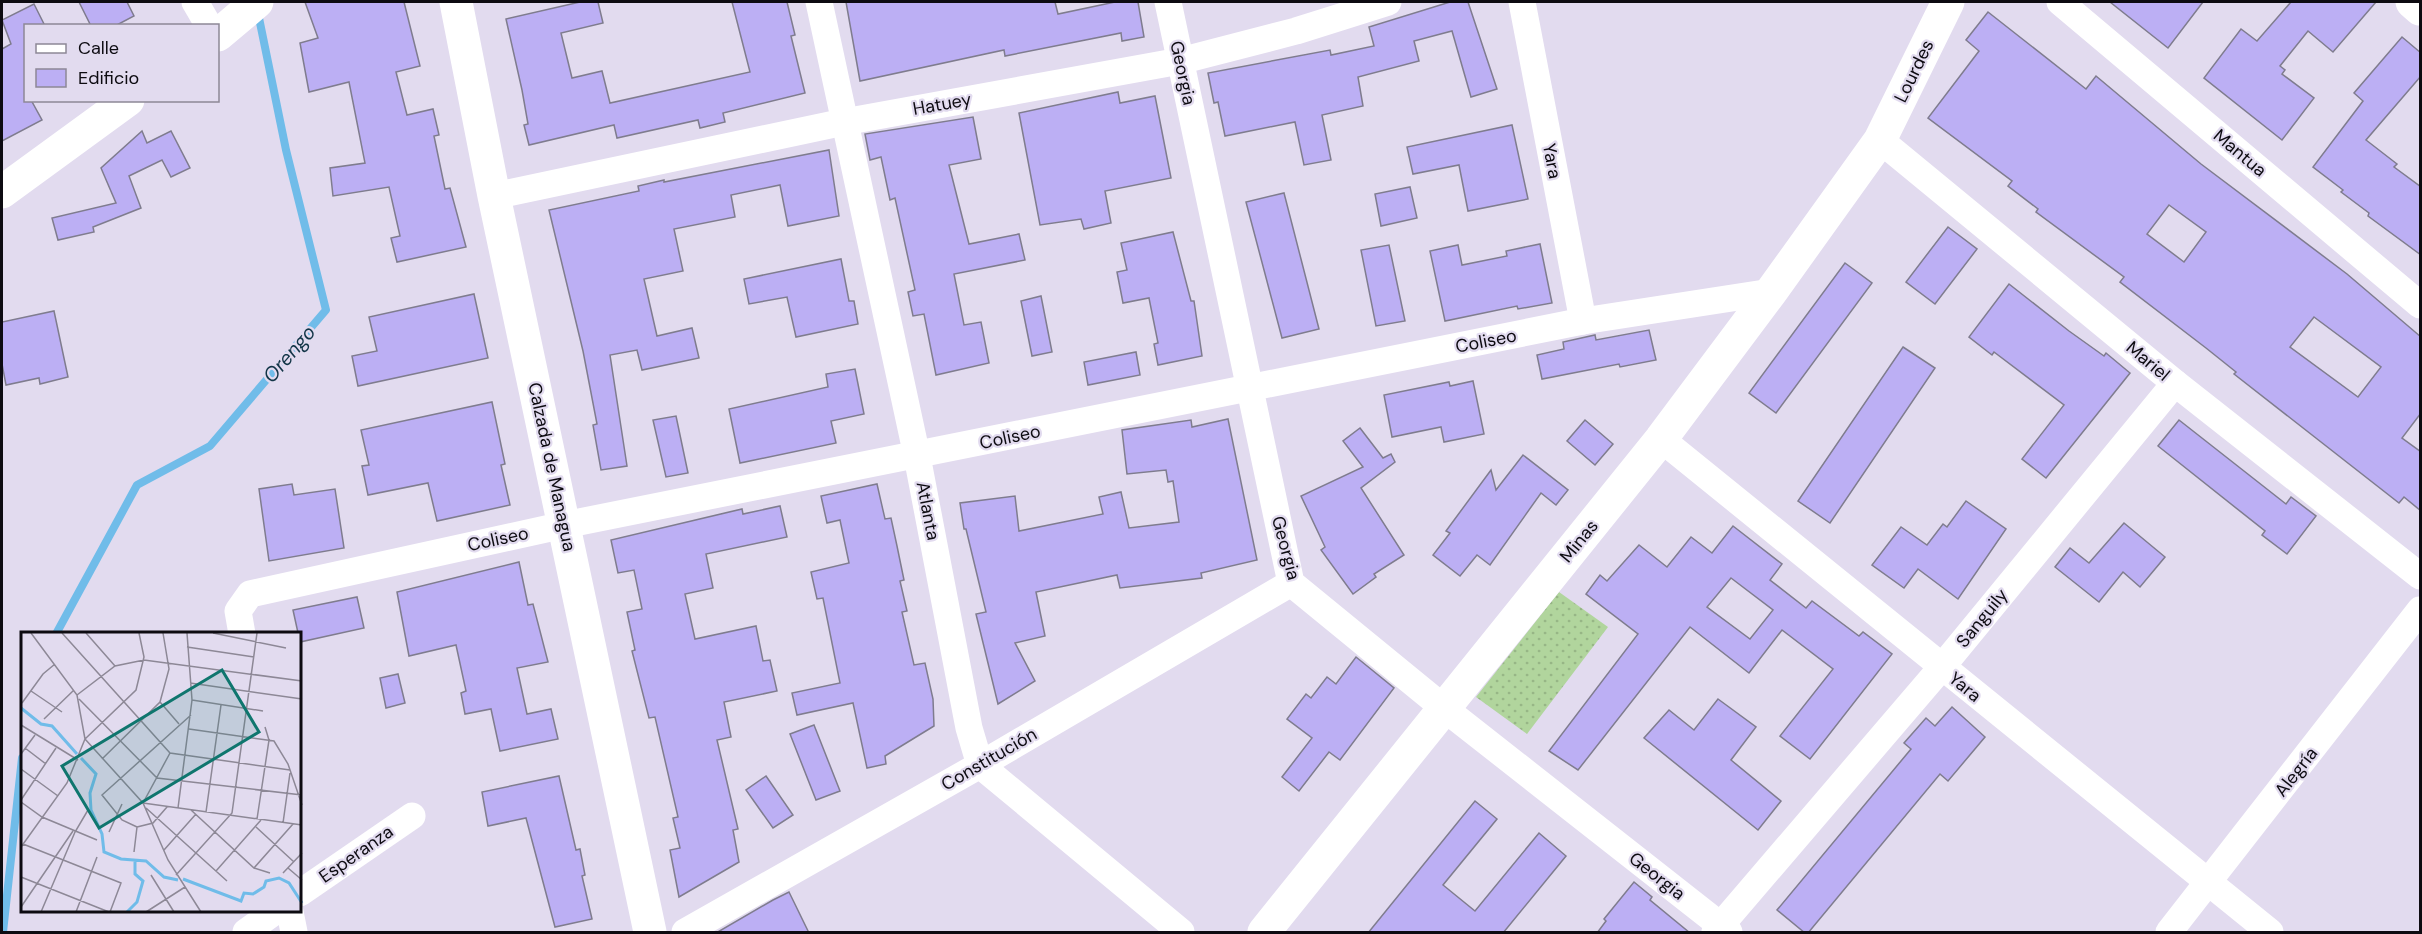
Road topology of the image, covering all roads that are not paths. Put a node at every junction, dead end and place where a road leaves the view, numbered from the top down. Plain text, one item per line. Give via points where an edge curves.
1 (195, 2) edge
2 (456, 2) edge
3 (819, 2) edge
4 (1168, 2) edge
5 (1388, 2) edge
6 (1522, 2) edge
7 (1948, 2) edge
8 (2060, 2) edge
9 (2412, 2) edge
10 (2421, 9) edge
11 (229, 21) edge
12 (1180, 61) junction
13 (125, 102) edge
14 (844, 122) junction
15 (1880, 140) junction
16 (2, 192) edge
17 (494, 196) junction
18 (1771, 292) junction
19 (2421, 305) edge
20 (1583, 321) junction
21 (2175, 383) junction
22 (1249, 388) junction
23 (1660, 439) junction
24 (917, 456) junction
25 (564, 525) junction
26 (2421, 576) edge
27 (1291, 583) junction
28 (2421, 610) edge
29 (242, 632) edge
30 (1941, 668) junction
31 (1445, 709) junction
32 (980, 765) junction
33 (412, 816) dead end
34 (2209, 885) junction
35 (302, 892) edge
36 (273, 913) edge
37 (290, 913) edge
38 (1722, 930) edge
39 (246, 933) edge
40 (294, 933) edge
41 (650, 933) edge
42 (685, 933) edge
43 (1181, 933) edge
44 (1264, 933) edge
45 (2169, 933) edge
46 (2270, 933) edge

1 - 11 street
2 - 17 street, Calzada de Managua
3 - 14 street, Atlanta
4 - 12 street, Georgia
5 - 12 street, Hatuey
6 - 20 street, Yara
7 - 15 street, Lourdes
8 - 19 street, Mantua
9 - 10 street
12 - 14 street, Hatuey
12 - 22 street, Georgia
13 - 16 street
14 - 17 street, Hatuey
14 - 24 street, Atlanta
15 - 18 street, Minas
15 - 21 street, Mariel
17 - 25 street, Calzada de Managua
18 - 20 street, Coliseo
18 - 23 street, Minas
20 - 22 street, Coliseo
21 - 26 street, Mariel
21 - 30 street, Sanguily
22 - 24 street, Coliseo
22 - 27 street, Georgia
23 - 30 street, Yara
23 - 31 street, Minas
24 - 25 street, Coliseo
24 - 32 street, Atlanta via 969,728
25 - 29 street, Coliseo via 250,594 238,611
25 - 41 street, Calzada de Managua
27 - 31 street, Georgia
27 - 32 street, Constitución
28 - 34 street, Alegría
30 - 34 street, Yara
30 - 38 street, Sanguily
31 - 38 street, Georgia
31 - 44 street, Minas
32 - 42 street, Constitución
32 - 43 street
33 - 35 street, Esperanza
34 - 45 street, Alegría
34 - 46 street, Yara
36 - 39 street
37 - 40 street

